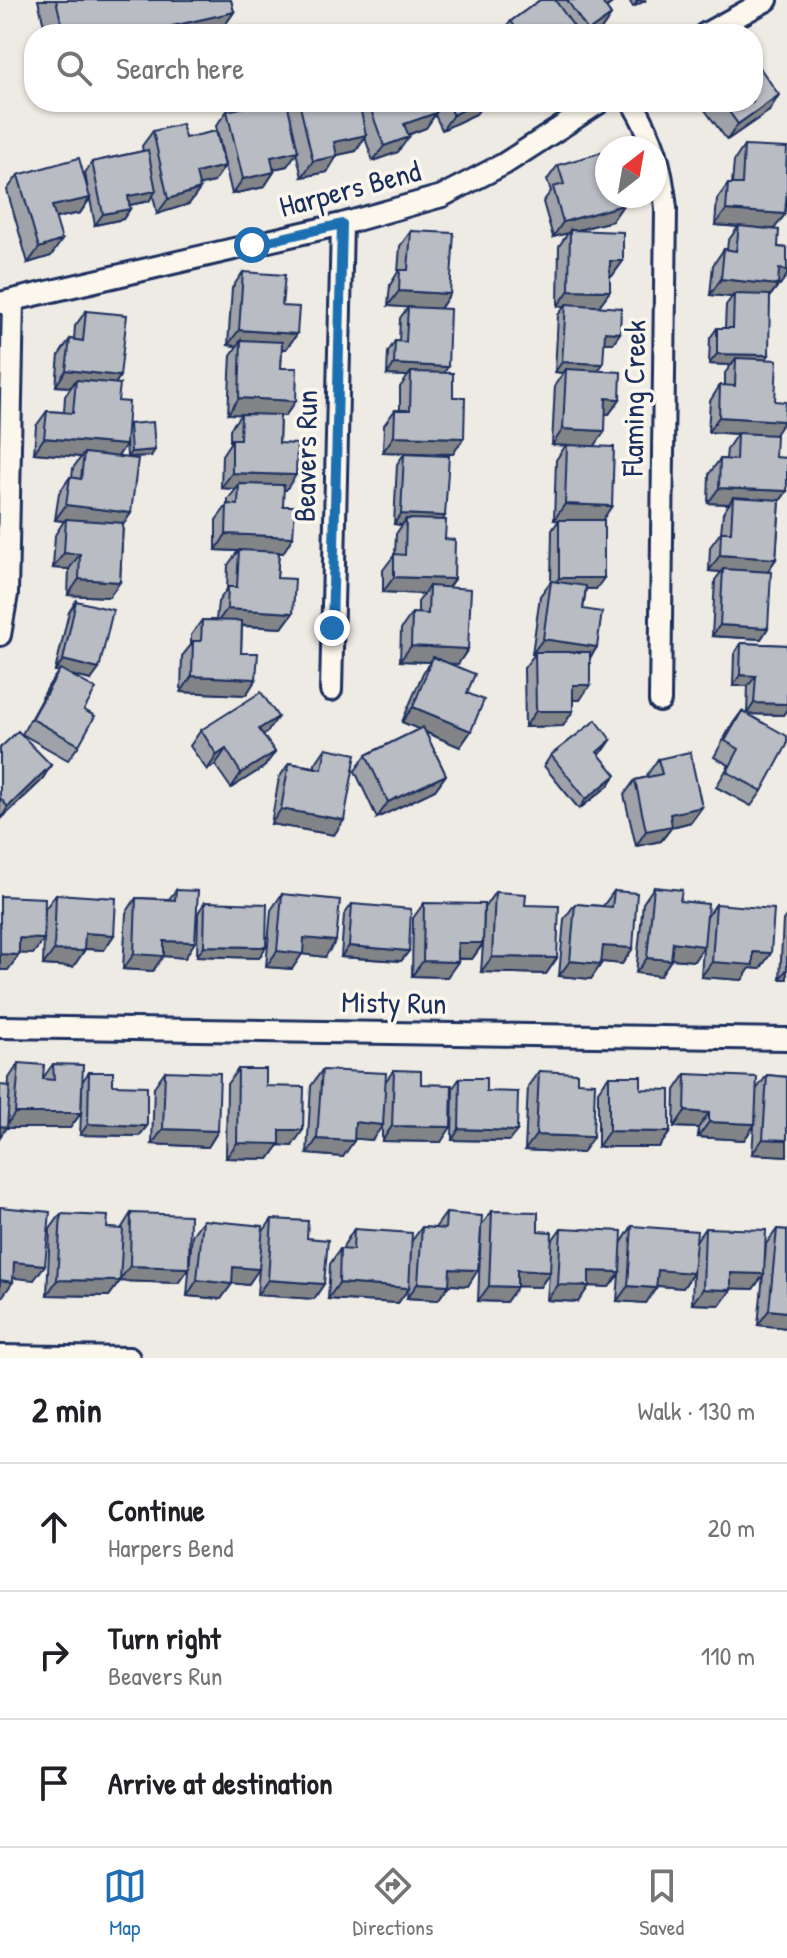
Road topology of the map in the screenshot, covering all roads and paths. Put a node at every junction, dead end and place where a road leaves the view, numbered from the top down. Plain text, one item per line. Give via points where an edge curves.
1 (767, 0) edge
2 (723, 24) edge
3 (584, 112) edge
4 (638, 112) edge
5 (342, 224) junction
6 (6, 302) edge
7 (0, 635) edge
8 (331, 690) dead end
9 (660, 701) dead end
10 (0, 1027) edge
11 (787, 1039) edge
12 (0, 1356) edge
13 (129, 1358) edge

1 - 2 street
3 - 5 street, Harpers Bend via 474,181 431,200
4 - 9 street, Flaming Creek via 661,165 666,208
5 - 6 street, Harpers Bend
5 - 8 street, Beavers Run
6 - 7 street via 7,594
10 - 11 street, Misty Run
12 - 13 street

